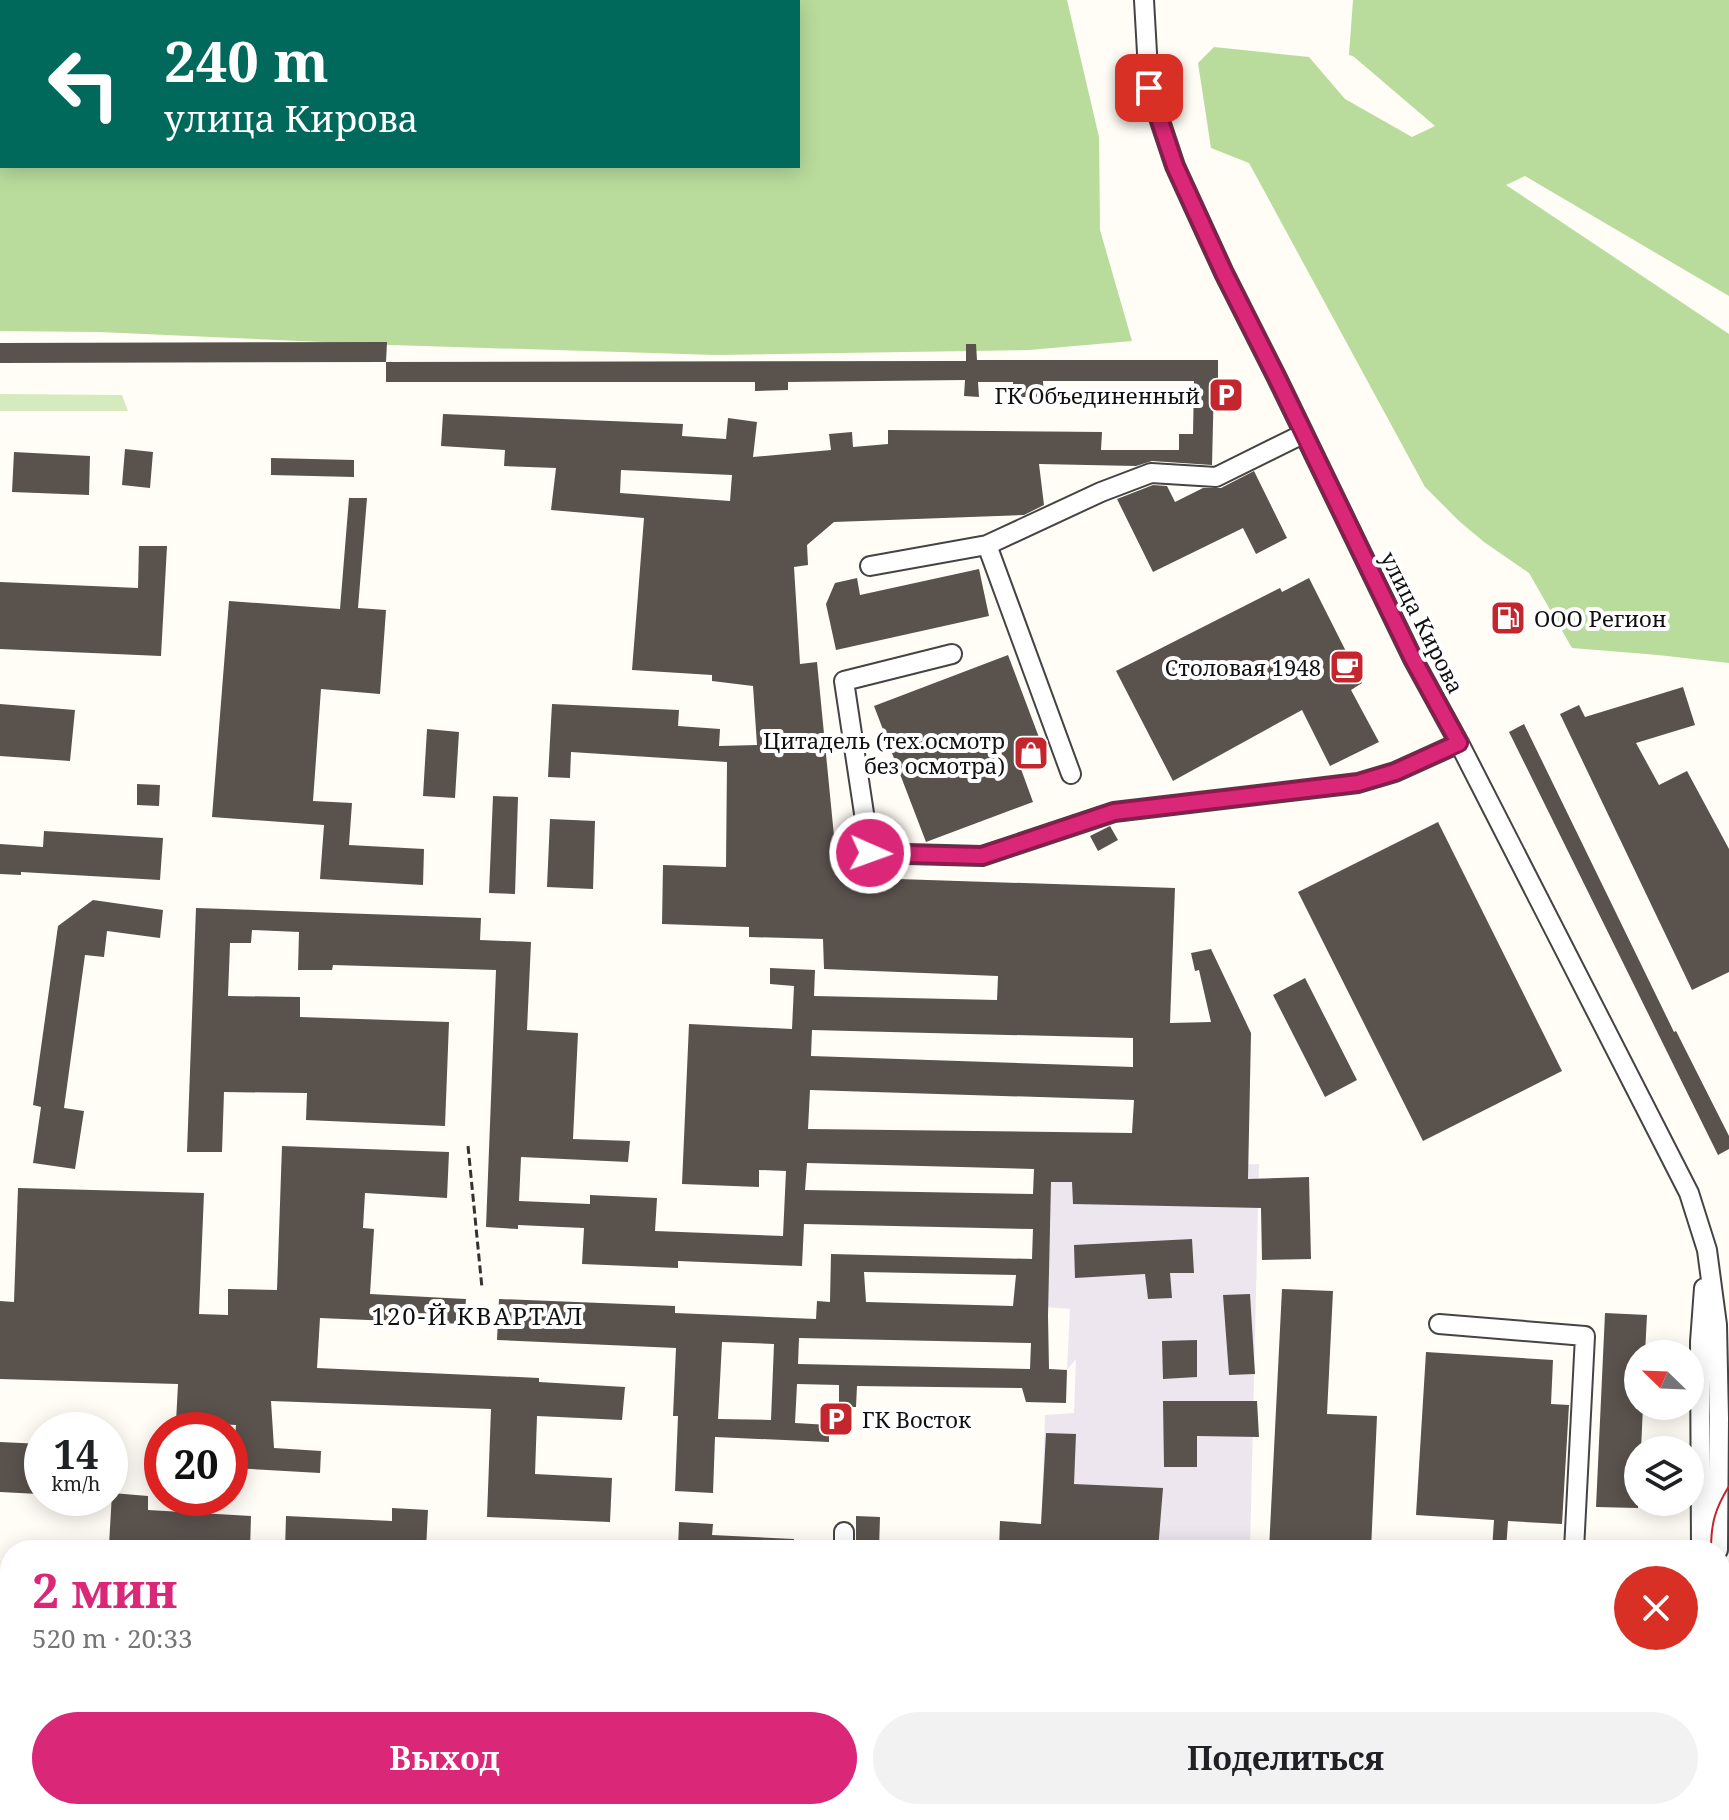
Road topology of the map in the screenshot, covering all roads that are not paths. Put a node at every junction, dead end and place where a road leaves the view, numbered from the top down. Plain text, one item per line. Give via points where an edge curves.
1 (1144, 0) edge
2 (1303, 434) junction
3 (987, 545) junction
4 (870, 566) dead end
5 (952, 654) dead end
6 (1459, 743) junction
7 (1071, 774) dead end
8 (1707, 1250) junction
9 (1439, 1324) dead end
10 (1717, 1325) junction
11 (1729, 1382) edge
12 (1712, 1533) edge
13 (1575, 1540) edge

1 - 2 street, улица Кирова via 1149,88 1175,166
2 - 3 street via 1216,477 1151,473
2 - 6 street, улица Кирова
3 - 4 street
3 - 7 street
5 - 6 street via 844,681 870,853 982,856 1114,812 1358,783
6 - 8 street, улица Кирова via 1689,1193
8 - 10 street, улица Кирова
8 - 12 street, улица Кирова via 1700,1342
9 - 13 street via 1585,1336
10 - 11 street
10 - 12 street, улица Кирова via 1719,1418

